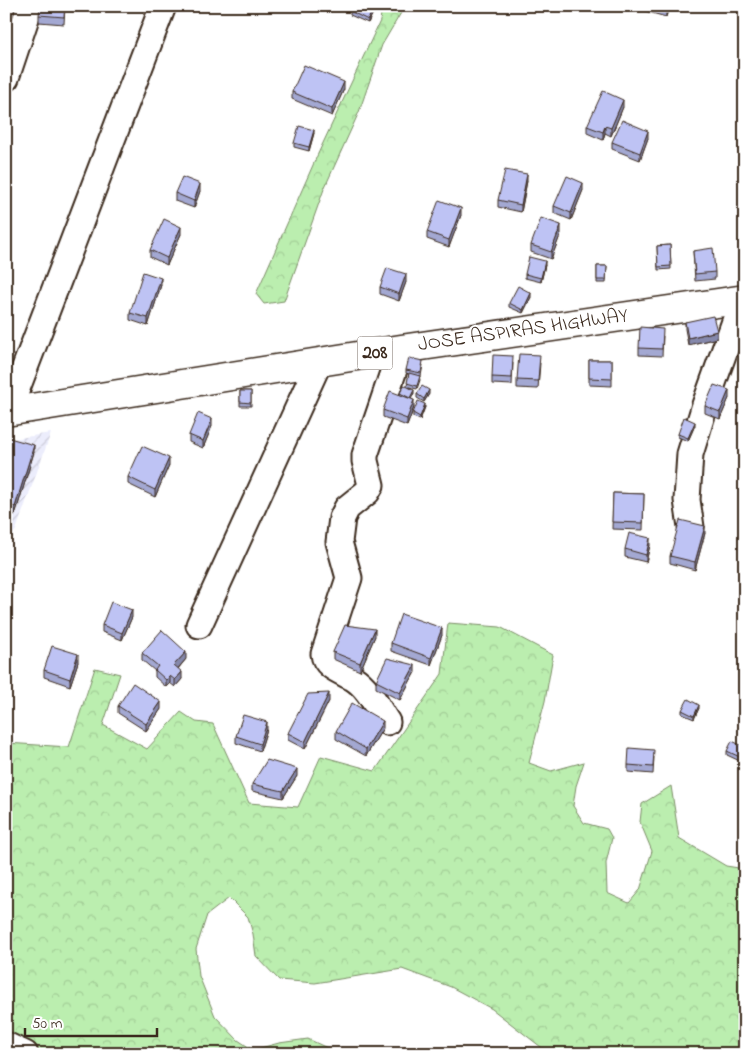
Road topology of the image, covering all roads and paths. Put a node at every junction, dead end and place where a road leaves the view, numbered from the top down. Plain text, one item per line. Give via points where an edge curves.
1 (30, 6) edge
2 (163, 6) edge
3 (6, 78) edge
4 (744, 299) edge
5 (400, 349) junction
6 (319, 362) junction
7 (7, 412) edge
8 (692, 526) edge
9 (199, 625) dead end
10 (387, 722) dead end
11 (6, 1045) edge
12 (25, 1054) edge

1 - 3 street
2 - 7 street
4 - 5 main road, JOSE ASPIRAS HIGHWAY / 208
4 - 8 street via 690,454 686,500
5 - 6 main road, JOSE ASPIRAS HIGHWAY / 208
5 - 10 street via 365,458 371,485 347,508 342,518 340,542 349,578 324,654 325,661 363,686
6 - 7 main road, JOSE ASPIRAS HIGHWAY / 208
6 - 9 street
11 - 12 street

